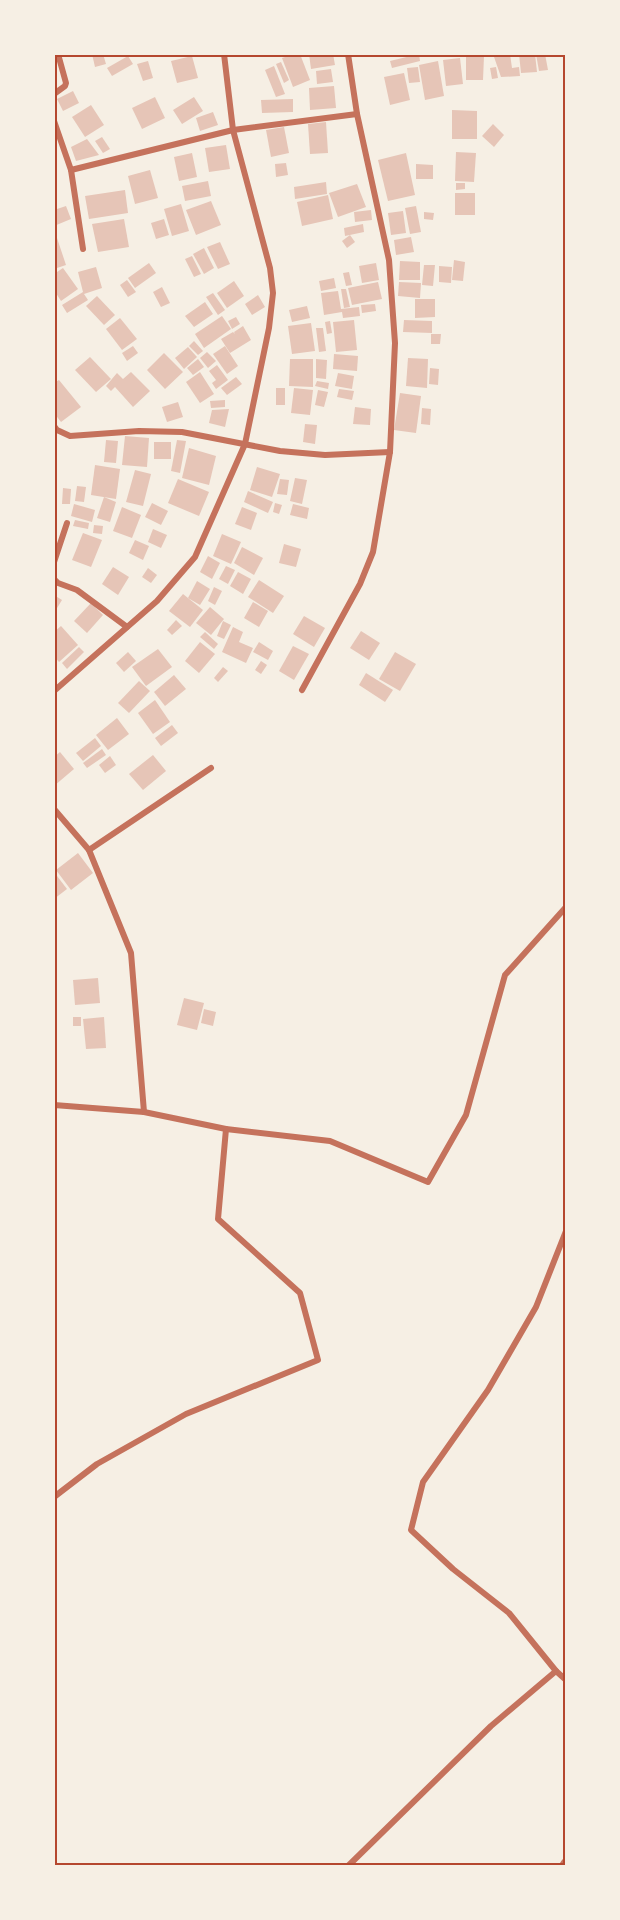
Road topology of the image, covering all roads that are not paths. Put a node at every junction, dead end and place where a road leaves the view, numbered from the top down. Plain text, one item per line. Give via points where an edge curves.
1 (58, 54) edge
2 (224, 54) edge
3 (348, 54) edge
4 (54, 94) edge
5 (357, 114) junction
6 (54, 121) edge
7 (233, 130) junction
8 (71, 170) junction
9 (83, 249) dead end
10 (54, 426) edge
11 (245, 444) junction
12 (390, 452) junction
13 (67, 523) dead end
14 (54, 562) edge
15 (54, 579) edge
16 (127, 627) junction
17 (302, 690) dead end
18 (54, 691) edge
19 (211, 768) dead end
20 (54, 809) edge
21 (89, 850) junction
22 (566, 907) edge
23 (54, 1105) edge
24 (144, 1112) junction
25 (226, 1129) junction
26 (566, 1231) edge
27 (54, 1497) edge
28 (556, 1671) junction
29 (566, 1680) edge
30 (348, 1866) edge

1 - 4 street via 66,83
2 - 7 street
3 - 5 street
5 - 7 street
5 - 12 street via 389,260 395,343
6 - 8 street
7 - 8 street
7 - 11 street via 270,268 273,293
8 - 9 street
10 - 11 street via 70,436 182,432
11 - 12 street via 325,455
11 - 16 street via 195,557 157,601
12 - 17 street via 373,552 360,584
13 - 14 street
15 - 16 street via 77,590
16 - 18 street
19 - 21 street
20 - 21 street
21 - 24 street via 130,953
22 - 25 street via 505,975 466,1115 428,1182 330,1141
23 - 24 street
24 - 25 street
25 - 27 street via 218,1218 300,1293 318,1360 186,1414 97,1464
26 - 28 street via 536,1306 488,1390 423,1482 411,1530 509,1613
28 - 29 street
28 - 30 street via 491,1726

